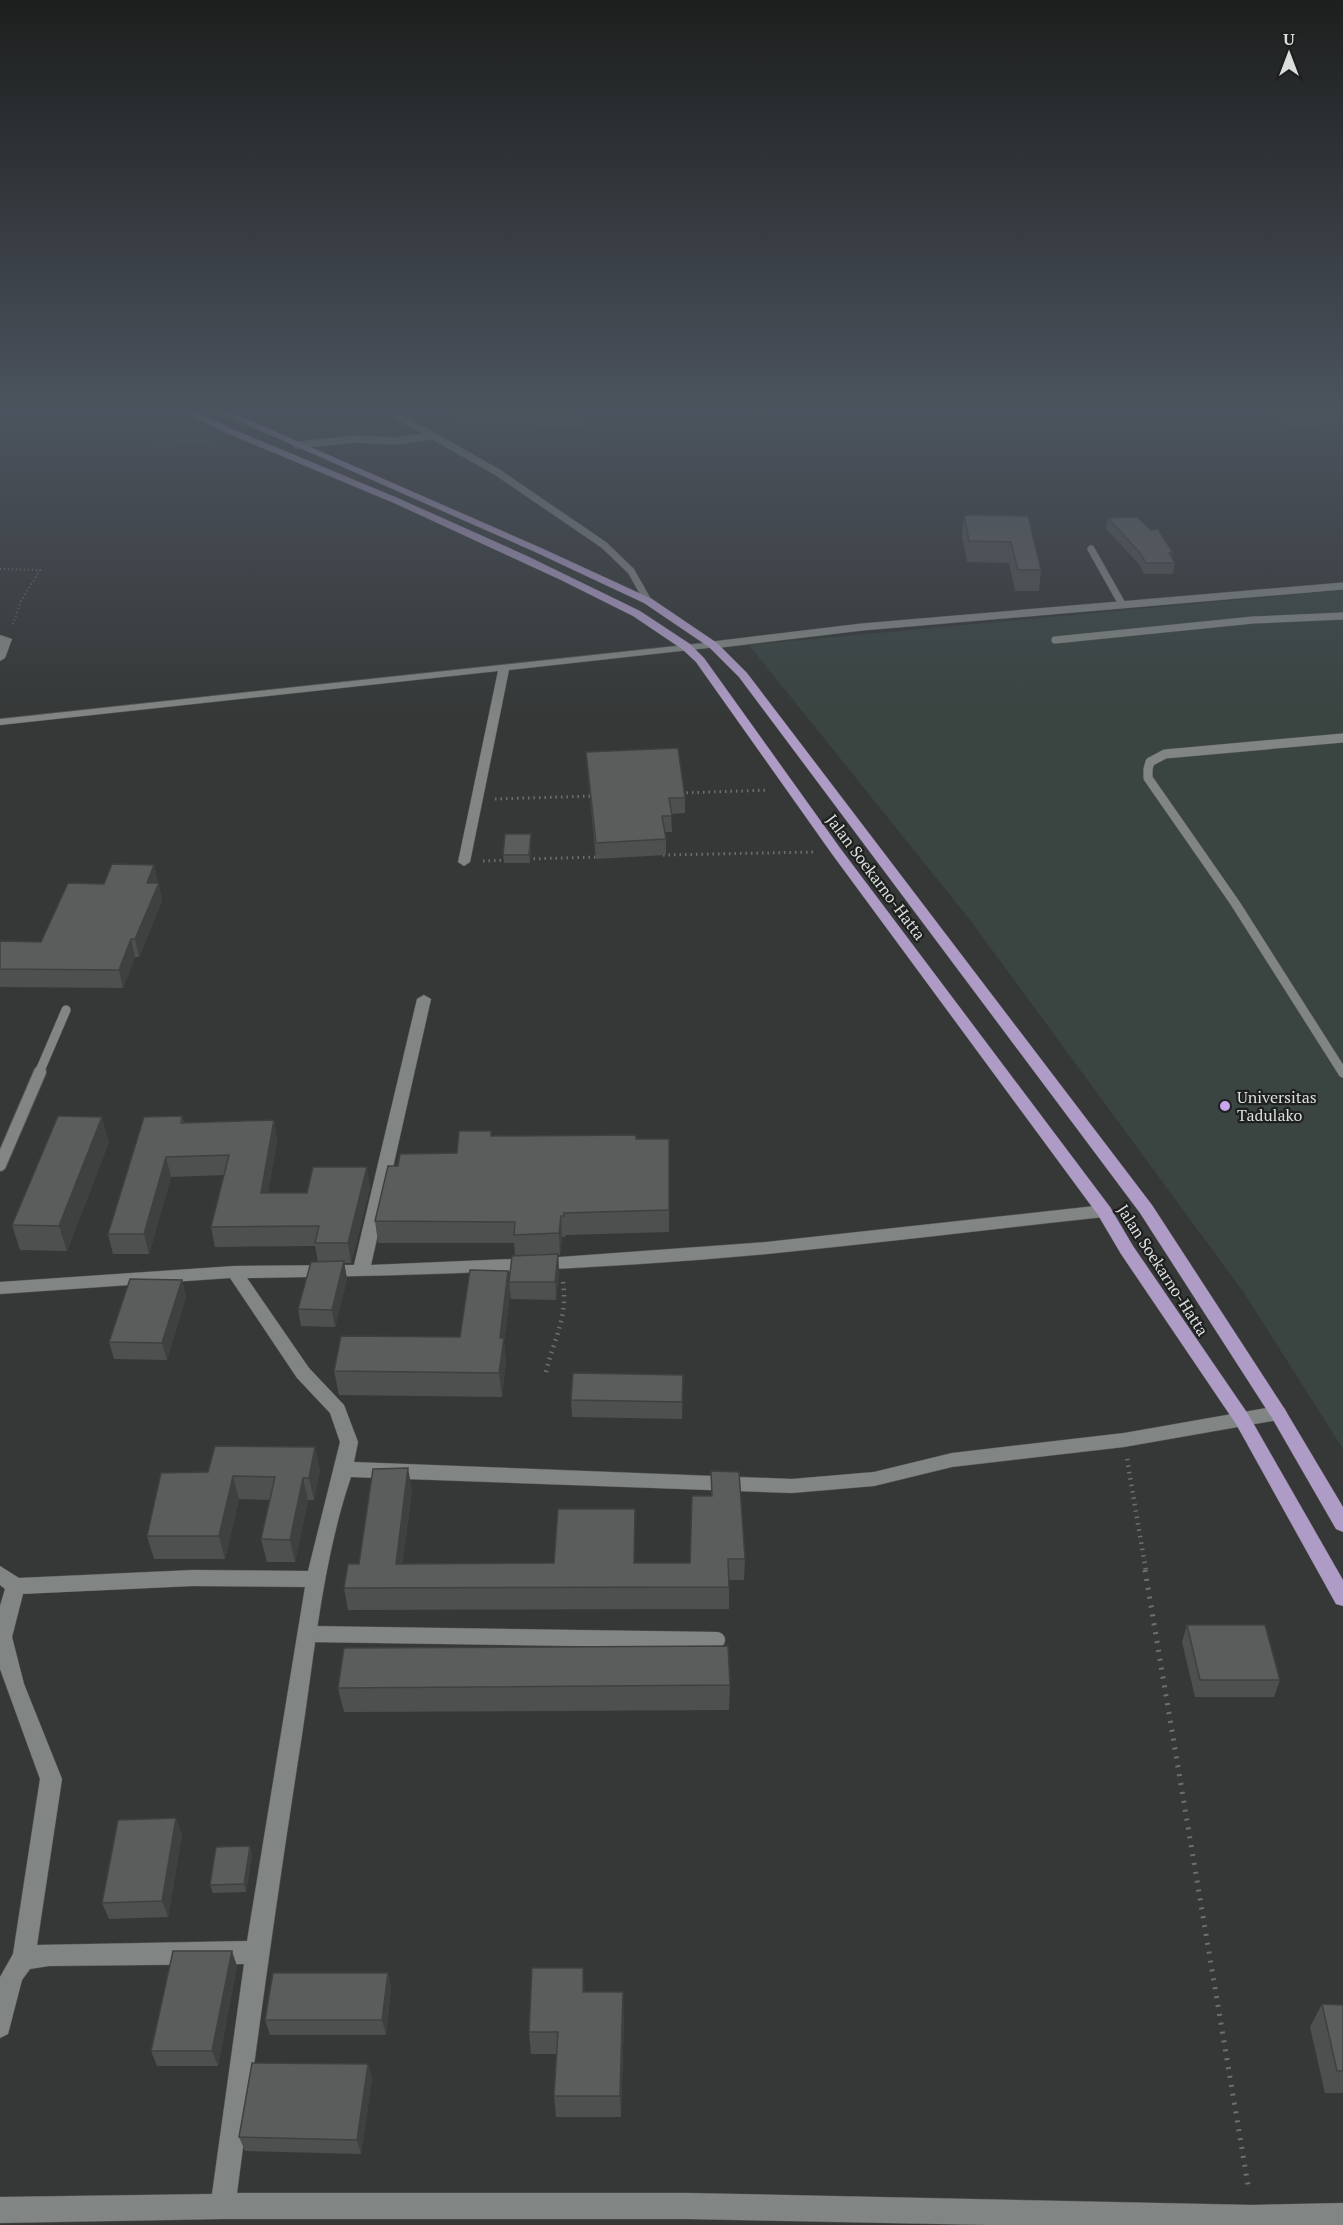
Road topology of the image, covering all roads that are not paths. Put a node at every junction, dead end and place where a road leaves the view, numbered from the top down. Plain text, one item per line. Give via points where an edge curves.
1 (422, 511) edge
2 (448, 511) edge
3 (554, 511) edge
4 (1091, 549) dead end
5 (1343, 586) edge
6 (648, 601) junction
7 (1122, 604) junction
8 (1343, 616) edge
9 (3, 638) edge
10 (1055, 640) dead end
11 (713, 645) junction
12 (688, 647) junction
13 (0, 658) edge
14 (504, 668) junction
15 (0, 722) edge
16 (1343, 738) edge
17 (464, 862) road end
18 (423, 999) dead end
19 (66, 1010) dead end
20 (1343, 1073) edge
21 (0, 1165) edge
22 (1104, 1211) junction
23 (361, 1271) junction
24 (234, 1272) junction
25 (0, 1288) edge
26 (1278, 1413) junction
27 (1242, 1419) junction
28 (344, 1469) junction
29 (1343, 1524) edge
30 (316, 1579) junction
31 (7, 1580) edge
32 (1343, 1598) edge
33 (309, 1634) junction
34 (717, 1640) dead end
35 (257, 1952) junction
36 (24, 1958) junction
37 (0, 2026) edge
38 (223, 2206) junction
39 (0, 2210) edge
40 (1343, 2216) edge
41 (946, 2218) edge
42 (1254, 2222) edge

1 - 12 main road, Jalan Soekarno-Hatta via 614,602
2 - 6 main road, Jalan Soekarno-Hatta
3 - 6 lane via 604,545 631,571
4 - 7 lane
5 - 7 lane
6 - 11 main road, Jalan Soekarno-Hatta
7 - 11 lane via 851,628
8 - 10 lane via 1253,620
9 - 13 street via 8,639
11 - 12 street
11 - 26 main road, Jalan Soekarno-Hatta via 743,675 1146,1209
12 - 14 street
12 - 22 main road, Jalan Soekarno-Hatta
14 - 15 street
14 - 17 street
16 - 20 lane via 1165,754 1151,759 1146,769 1148,778 1235,903
18 - 23 street
19 - 21 lane
22 - 23 street via 766,1248 560,1263
22 - 27 main road, Jalan Soekarno-Hatta
23 - 24 street
24 - 25 street
24 - 28 street via 303,1373 338,1410 349,1443
26 - 27 street
26 - 29 main road, Jalan Soekarno-Hatta
27 - 28 street via 1124,1440 952,1460 874,1479 792,1486
27 - 32 main road, Jalan Soekarno-Hatta
28 - 30 street
30 - 31 street
30 - 33 street
31 - 36 street via 2,1637 14,1684 51,1779
33 - 34 lane
33 - 35 street
35 - 36 street
35 - 38 street
36 - 37 street via 12,1975
38 - 39 street
38 - 41 street via 688,2206
40 - 42 street
41 - 42 street

